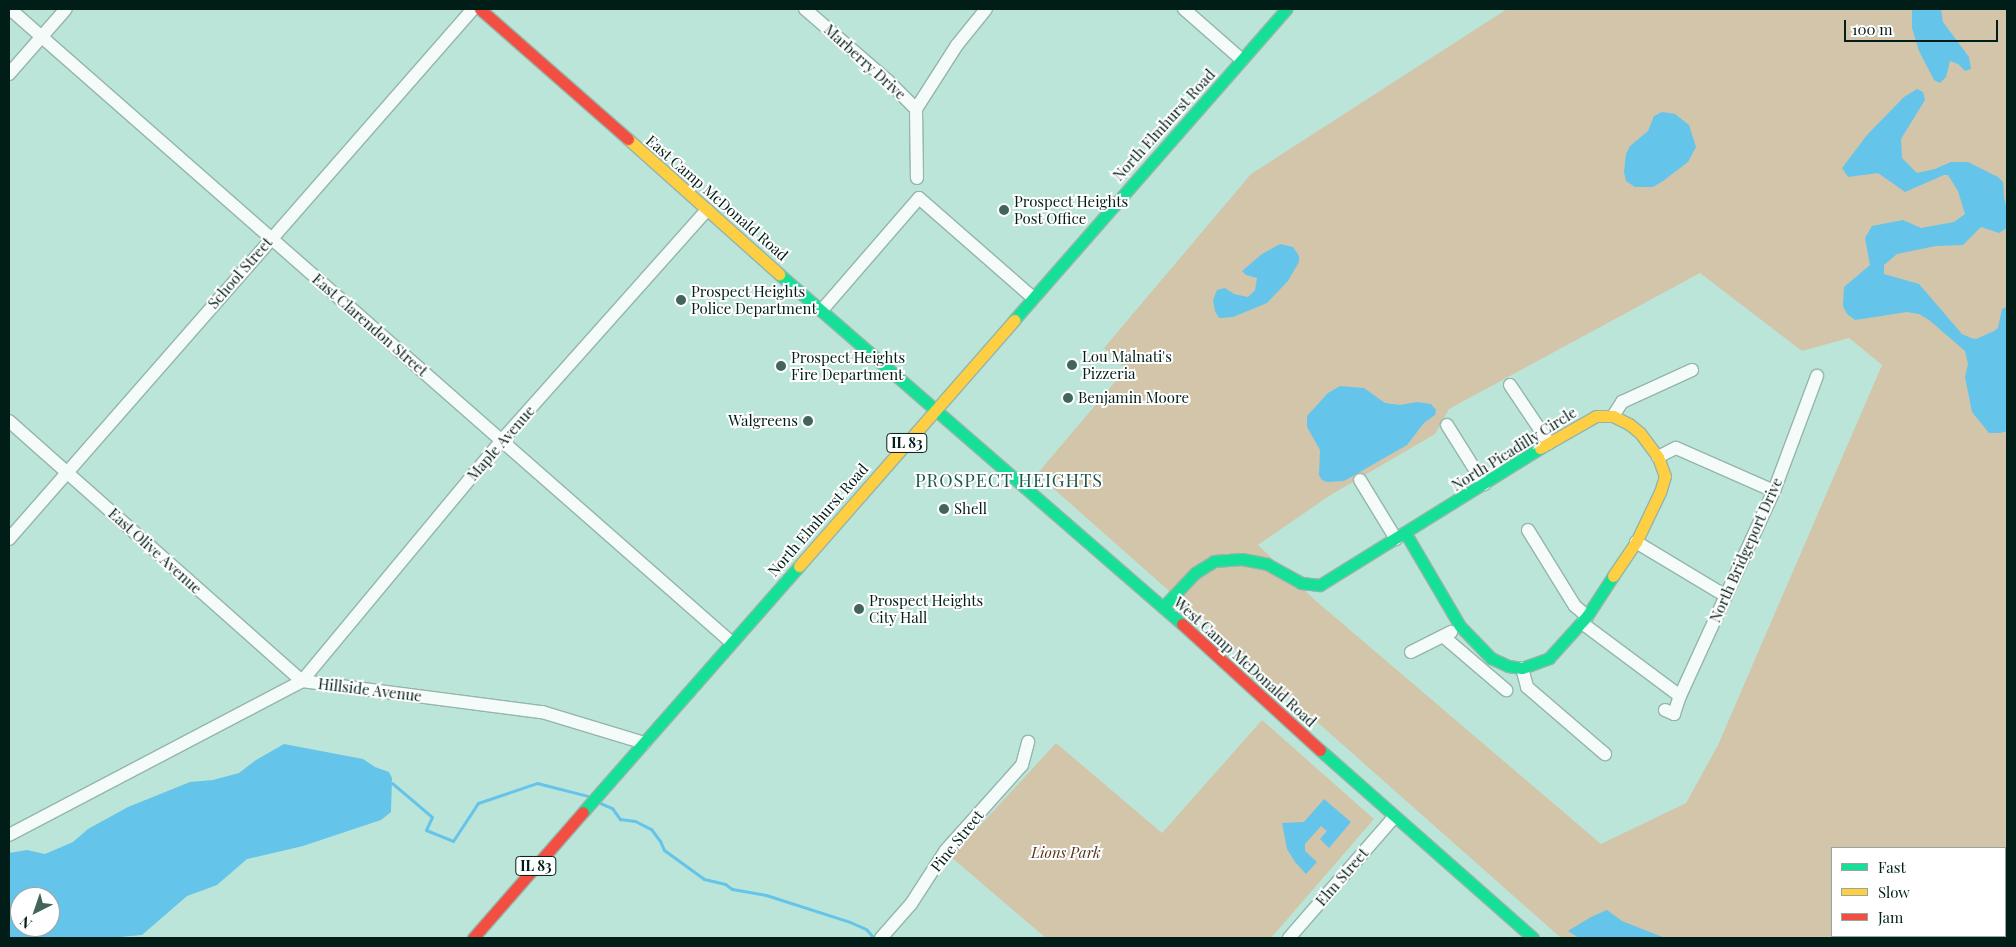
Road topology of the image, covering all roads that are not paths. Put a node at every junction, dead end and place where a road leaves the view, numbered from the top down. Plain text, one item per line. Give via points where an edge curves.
1 (10, 9) edge
2 (66, 9) edge
3 (473, 9) edge
4 (480, 9) edge
5 (806, 9) edge
6 (986, 9) edge
7 (1184, 9) edge
8 (1286, 9) edge
9 (42, 36) junction
10 (1242, 60) junction
11 (9, 74) edge
12 (916, 108) junction
13 (917, 178) dead end
14 (707, 210) junction
15 (271, 238) junction
16 (1032, 297) junction
17 (822, 310) junction
18 (1692, 370) dead end
19 (1816, 376) dead end
20 (1510, 385) dead end
21 (935, 411) junction
22 (1613, 416) junction
23 (9, 421) edge
24 (1447, 425) dead end
25 (502, 440) junction
26 (1549, 443) junction
27 (1658, 457) junction
28 (67, 472) junction
29 (1360, 480) dead end
30 (1484, 484) junction
31 (1774, 491) junction
32 (1528, 530) dead end
33 (1401, 537) junction
34 (9, 539) edge
35 (1636, 542) junction
36 (1726, 596) junction
37 (1162, 607) junction
38 (1584, 619) junction
39 (1460, 626) junction
40 (1444, 637) junction
41 (730, 642) junction
42 (1411, 652) dead end
43 (1522, 668) junction
44 (302, 681) junction
45 (1506, 690) dead end
46 (1680, 696) junction
47 (1665, 710) dead end
48 (1028, 742) dead end
49 (644, 743) junction
50 (1605, 754) dead end
51 (1394, 817) junction
52 (10, 833) edge
53 (473, 938) edge
54 (881, 938) edge
55 (1289, 938) edge
56 (1533, 938) edge

1 - 9 street, East Clarendon Street
2 - 9 street
3 - 15 street, School Street
4 - 14 main road, East Camp McDonald Road
5 - 12 street, Marberry Drive
6 - 12 street via 957,44
7 - 10 street
8 - 10 main road, North Elmhurst Road / IL 83
9 - 11 street
9 - 15 street, East Clarendon Street
10 - 16 main road, North Elmhurst Road / IL 83
12 - 13 street, Marberry Drive
14 - 17 main road, East Camp McDonald Road
14 - 25 street, Maple Avenue
15 - 25 street, East Clarendon Street
15 - 28 street, School Street
16 - 17 street via 919,198
16 - 21 main road, North Elmhurst Road / IL 83
17 - 21 main road, East Camp McDonald Road
18 - 22 street via 1622,402
19 - 31 street, North Bridgeport Drive
20 - 26 street
21 - 37 main road, West Camp McDonald Road
21 - 41 main road, North Elmhurst Road / IL 83
22 - 26 main road, North Picadilly Circle via 1596,416
22 - 27 main road via 1640,432
23 - 28 street, East Olive Avenue
24 - 30 street
25 - 41 street, East Clarendon Street
25 - 44 street, Maple Avenue
26 - 30 main road, North Picadilly Circle
27 - 31 street via 1676,448
27 - 35 main road via 1665,476
28 - 34 street, School Street
28 - 44 street, East Olive Avenue
29 - 33 street
30 - 33 main road, North Picadilly Circle
31 - 36 street, North Bridgeport Drive
32 - 38 street
33 - 37 main road, North Picadilly Circle via 1320,585 1301,583 1267,564 1242,559 1214,561 1195,573
33 - 39 main road
35 - 36 street
35 - 38 main road
36 - 46 street, North Bridgeport Drive
37 - 51 main road, West Camp McDonald Road
38 - 43 main road via 1549,658
38 - 46 street
39 - 40 street
39 - 43 main road via 1491,658
40 - 42 street
40 - 45 street
41 - 49 main road, North Elmhurst Road / IL 83
43 - 50 street via 1527,687
44 - 49 street, Hillside Avenue via 542,712
44 - 52 street, Hillside Avenue
46 - 47 street, North Bridgeport Drive via 1674,714
48 - 54 street, Pine Street via 1022,765 946,850 911,904
49 - 53 main road, North Elmhurst Road / IL 83
51 - 55 street, Elm Street
51 - 56 main road, West Camp McDonald Road

